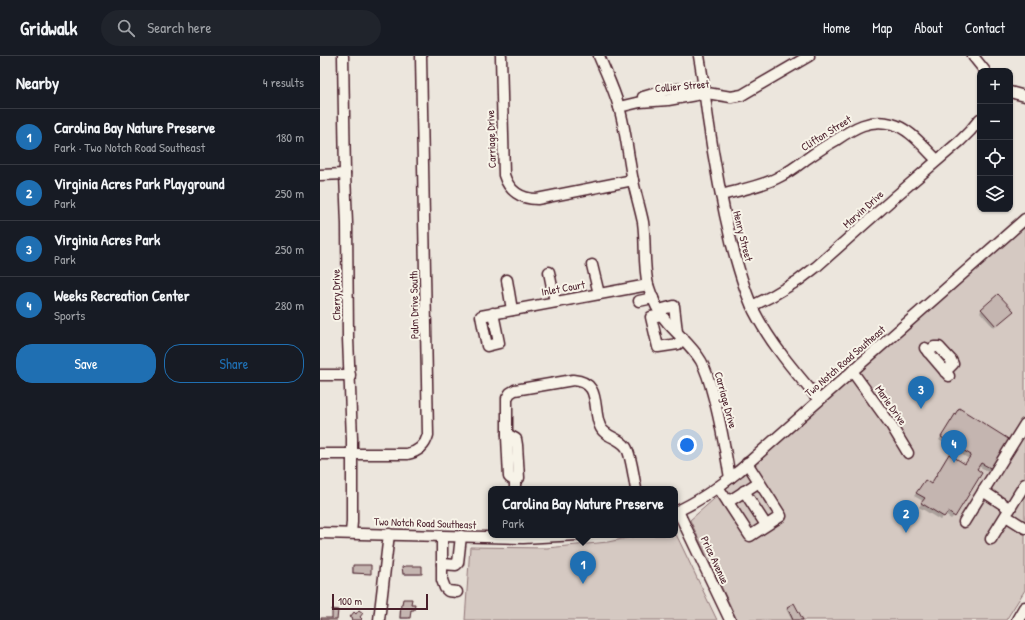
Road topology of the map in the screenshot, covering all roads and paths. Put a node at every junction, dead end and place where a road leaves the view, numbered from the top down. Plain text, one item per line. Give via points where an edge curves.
1 (343, 56) edge
2 (421, 56) edge
3 (501, 56) edge
4 (599, 56) edge
5 (699, 56) edge
6 (809, 56) edge
7 (973, 56) edge
8 (983, 68) edge
9 (704, 91) junction
10 (1013, 93) edge
11 (1025, 96) edge
12 (618, 104) junction
13 (977, 123) edge
14 (937, 160) junction
15 (345, 174) junction
16 (320, 175) edge
17 (633, 180) junction
18 (721, 195) junction
19 (1025, 219) edge
20 (592, 265) dead end
21 (549, 272) dead end
22 (507, 280) dead end
23 (648, 285) junction
24 (599, 294) junction
25 (653, 298) junction
26 (639, 301) dead end
27 (556, 302) junction
28 (752, 306) junction
29 (512, 310) junction
30 (660, 312) junction
31 (493, 314) junction
32 (680, 335) junction
33 (926, 350) dead end
34 (852, 371) junction
35 (947, 374) dead end
36 (320, 375) edge
37 (350, 375) junction
38 (819, 400) junction
39 (1025, 424) edge
40 (908, 453) dead end
41 (320, 454) edge
42 (352, 454) junction
43 (747, 463) junction
44 (730, 478) junction
45 (760, 482) junction
46 (1025, 484) edge
47 (515, 485) edge
48 (635, 486) edge
49 (718, 487) junction
50 (744, 491) junction
51 (983, 491) junction
52 (728, 502) junction
53 (678, 510) edge
54 (1008, 512) junction
55 (678, 513) edge
56 (964, 522) dead end
57 (766, 525) junction
58 (1025, 528) edge
59 (320, 533) edge
60 (351, 533) junction
61 (389, 534) junction
62 (442, 536) junction
63 (460, 536) junction
64 (488, 536) edge
65 (991, 539) dead end
66 (442, 564) junction
67 (457, 592) dead end
68 (379, 620) edge
69 (730, 620) edge

1 - 15 street, Cherry Drive
2 - 42 street, Palm Drive South via 428,435 422,447 411,453
3 - 17 street, Carriage Drive via 504,175 514,192 527,199 537,199
4 - 12 street, Carriage Drive
5 - 9 street, Henry Street
6 - 9 street, Collier Street via 742,95 731,97
7 - 8 street
9 - 12 street, Collier Street via 667,90
9 - 18 street, Henry Street
10 - 11 street
12 - 17 street, Carriage Drive
13 - 14 street, Marvin Drive
14 - 18 street, Clifton Street via 904,129 883,122 870,123 858,126 777,178
14 - 28 street, Marvin Drive via 808,274
15 - 16 street
15 - 37 street, Cherry Drive
17 - 23 street, Carriage Drive via 642,216
18 - 28 street, Henry Street via 739,269
19 - 34 street, Two Notch Road Southeast
20 - 24 street
21 - 27 street
22 - 29 street
23 - 24 street, Inlet Court
23 - 25 street, Carriage Drive
24 - 27 street, Inlet Court
25 - 26 street
25 - 30 street, Carriage Drive
27 - 29 street, Inlet Court
28 - 38 street, Henry Street via 777,348
29 - 31 street, Inlet Court
30 - 32 street, Carriage Drive
30 - 32 street via 674,306
30 - 32 street via 651,318 658,347 678,344
31 - 31 street, Inlet Court via 481,316 487,346 499,343
32 - 44 street, Carriage Drive via 697,354 708,378 723,436
33 - 35 street via 939,347 952,360 953,364
34 - 38 street, Two Notch Road Southeast
34 - 40 street, Marie Drive
36 - 37 street
37 - 42 street, Cherry Drive
38 - 43 street, Two Notch Road Southeast
39 - 51 street
41 - 42 street, Palm Drive South
42 - 60 street, Cherry Drive
43 - 44 street, Two Notch Road Southeast
43 - 45 street
44 - 49 street, Two Notch Road Southeast
45 - 50 street
45 - 57 street via 781,516
46 - 54 street
47 - 48 street via 509,477 507,398 515,390 573,380 582,381 593,391 599,425 603,432 619,440 626,447
49 - 52 street
49 - 53 street, Two Notch Road Southeast
50 - 52 street
50 - 57 street
51 - 54 street
51 - 56 street
52 - 57 street via 750,536
54 - 58 street
54 - 65 street
55 - 69 street, Price Avenue
59 - 60 street, Two Notch Road Southeast
60 - 61 street, Two Notch Road Southeast
61 - 62 street, Two Notch Road Southeast
61 - 68 street
62 - 63 street, Two Notch Road Southeast
62 - 66 street
63 - 64 street, Two Notch Road Southeast
63 - 66 street via 458,563
66 - 67 street via 445,588

